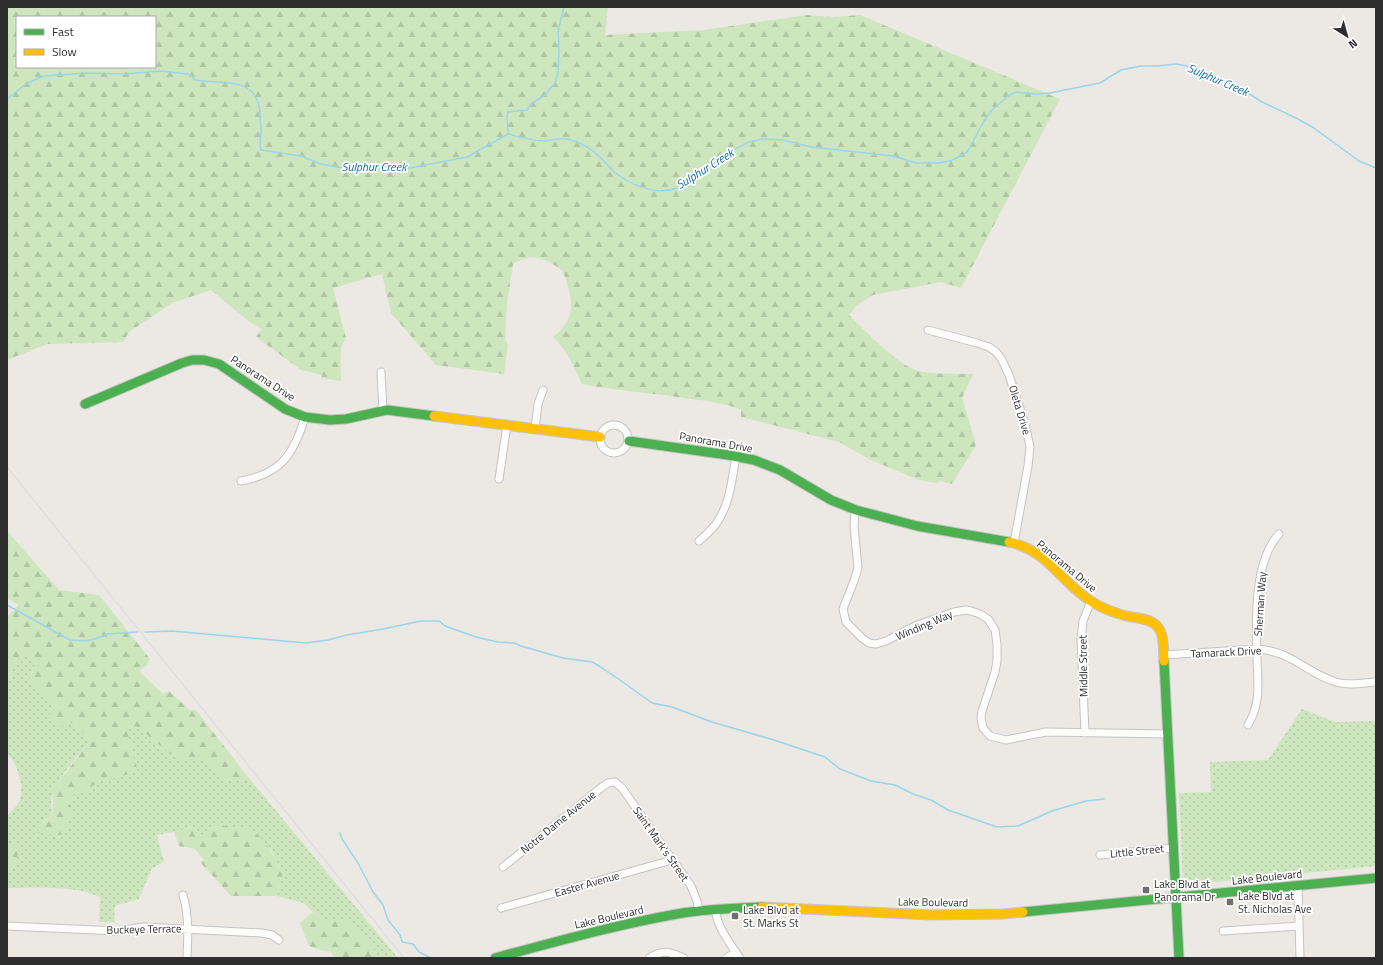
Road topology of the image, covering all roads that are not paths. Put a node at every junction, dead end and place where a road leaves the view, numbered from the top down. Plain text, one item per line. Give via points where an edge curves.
1 (928, 330) dead end
2 (381, 372) dead end
3 (543, 390) dead end
4 (85, 404) dead end
5 (383, 410) junction
6 (305, 417) junction
7 (507, 425) junction
8 (535, 428) junction
9 (600, 437) junction
10 (629, 441) junction
11 (736, 456) junction
12 (499, 479) dead end
13 (241, 481) dead end
14 (855, 510) junction
15 (1279, 534) dead end
16 (699, 541) dead end
17 (1014, 543) junction
18 (1091, 601) junction
19 (1257, 650) junction
20 (1164, 655) junction
21 (1376, 682) edge
22 (1248, 724) dead end
23 (1085, 732) junction
24 (1168, 734) junction
25 (615, 782) joint
26 (1174, 848) junction
27 (1100, 855) dead end
28 (672, 860) junction
29 (503, 867) dead end
30 (1376, 878) edge
31 (1298, 886) junction
32 (184, 894) dead end
33 (1177, 898) junction
34 (501, 908) dead end
35 (715, 909) junction
36 (699, 911) junction
37 (7, 926) edge
38 (1299, 926) junction
39 (188, 929) junction
40 (1223, 931) dead end
41 (279, 940) dead end
42 (738, 955) edge
43 (187, 958) edge
44 (494, 958) edge
45 (649, 958) edge
46 (684, 958) edge
47 (726, 958) edge
48 (1179, 958) edge
49 (1300, 958) edge

1 - 17 street, Oleta Drive via 989,347 995,351 1009,375 1024,419 1030,447
2 - 5 street
3 - 8 street via 538,404
4 - 6 street, Panorama Drive via 182,363 204,360 219,364 274,402
5 - 6 street, Panorama Drive via 346,419
5 - 7 street, Panorama Drive
6 - 13 street via 293,449 284,460 267,473
7 - 8 street, Panorama Drive
7 - 12 street
8 - 9 street, Panorama Drive
9 - 10 street via 602,446 613,453 621,451
9 - 10 street via 607,426 616,424 624,429
10 - 11 street, Panorama Drive
11 - 14 street, Panorama Drive via 772,466
11 - 16 street via 723,512 716,524
14 - 17 street, Panorama Drive via 948,532
14 - 23 street, Winding Way via 858,568 843,614 858,636 876,644 954,612 966,610 980,614 994,627 997,644 995,672 981,716 984,730 994,738 1006,740 1046,732
15 - 19 street, Sherman Way via 1269,549 1262,569
17 - 18 street, Panorama Drive via 1035,552
18 - 20 street, Panorama Drive via 1120,614 1154,623 1162,634
18 - 23 street, Middle Street via 1084,617 1081,640
19 - 20 street, Tamarack Drive
19 - 21 street, Tamarack Drive via 1283,654 1338,682
19 - 22 street, Sherman Way via 1258,695
20 - 24 street, Panorama Drive
23 - 24 street, Winding Way
24 - 26 street, Panorama Drive
25 - 28 street, Saint Mark's Street via 622,788
25 - 29 street, Notre Dame Avenue via 602,787
26 - 27 street, Little Street
26 - 33 street, Panorama Drive
28 - 34 street, Easter Avenue
28 - 36 street, Saint Mark's Street via 693,889
30 - 31 street, Lake Boulevard
31 - 33 street, Lake Boulevard
31 - 38 street
32 - 39 street
33 - 35 street, Lake Boulevard via 978,915 769,907
33 - 48 street, Panorama Drive
35 - 36 street, Lake Boulevard
35 - 42 street via 722,932
36 - 44 street, Lake Boulevard via 608,928
37 - 39 street, Buckeye Terrace via 118,930 144,927
38 - 40 street
38 - 49 street
39 - 41 street, Buckeye Terrace via 262,933
39 - 43 street
42 - 47 street
45 - 46 street via 667,952

